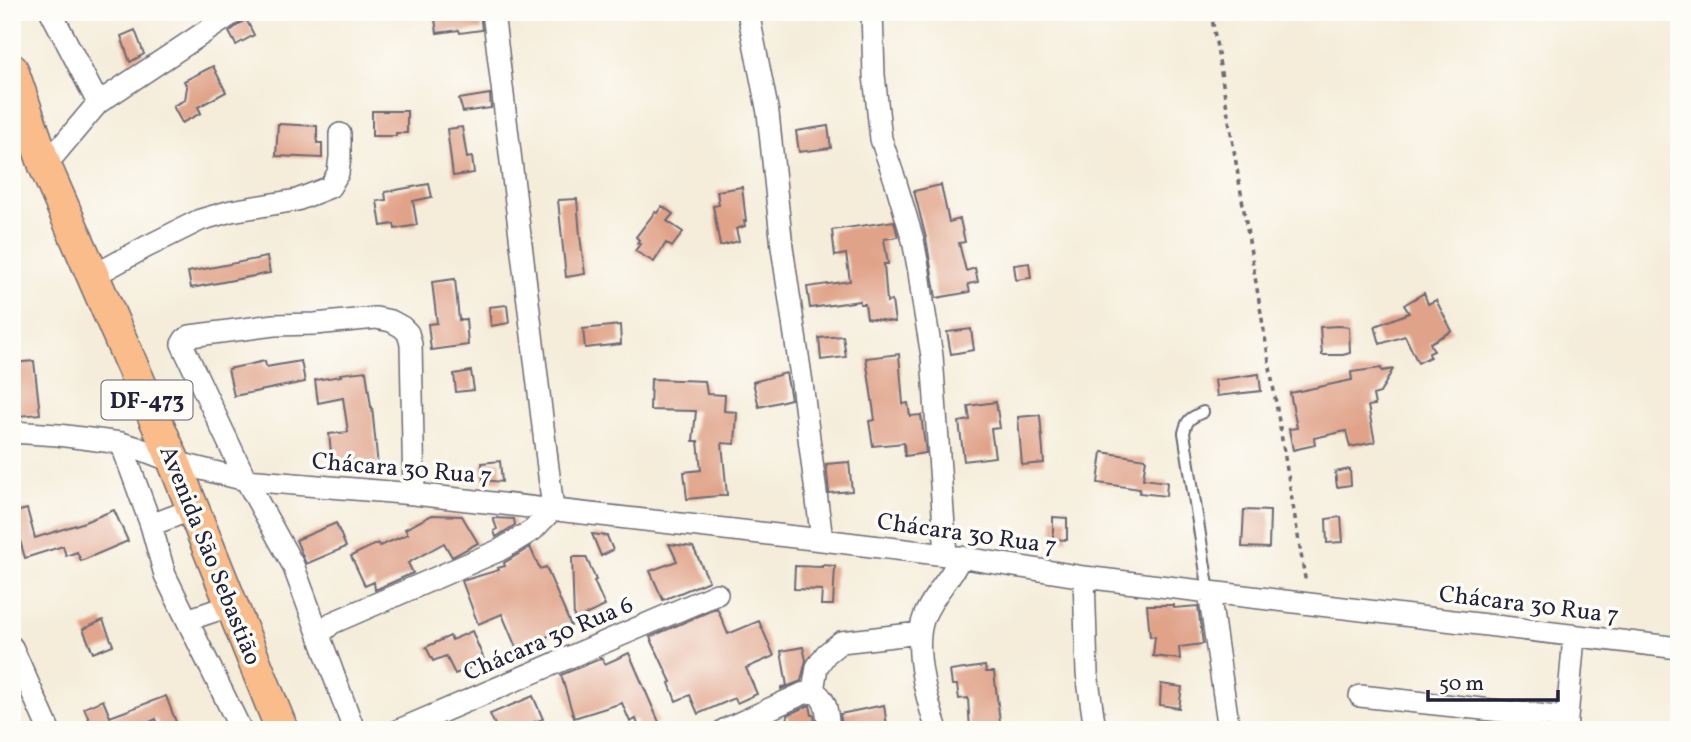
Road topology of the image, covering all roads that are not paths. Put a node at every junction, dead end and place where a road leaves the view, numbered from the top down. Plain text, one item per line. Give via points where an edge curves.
1 (51, 12) edge
2 (235, 12) edge
3 (493, 12) edge
4 (748, 12) edge
5 (872, 12) edge
6 (12, 70) edge
7 (98, 103) junction
8 (340, 134) dead end
9 (46, 166) junction
10 (93, 276) junction
11 (1203, 412) dead end
12 (12, 432) edge
13 (121, 443) junction
14 (174, 462) junction
15 (246, 480) junction
16 (414, 494) junction
17 (193, 509) junction
18 (554, 509) junction
19 (151, 525) junction
20 (822, 540) junction
21 (953, 556) junction
22 (1084, 577) junction
23 (1209, 592) junction
24 (717, 594) dead end
25 (232, 605) junction
26 (187, 620) junction
27 (920, 633) junction
28 (320, 635) junction
29 (1574, 636) junction
30 (12, 646) edge
31 (1679, 648) edge
32 (813, 691) junction
33 (1360, 696) dead end
34 (756, 724) edge
35 (1566, 724) edge
36 (235, 728) edge
37 (936, 728) edge
38 (50, 730) edge
39 (282, 730) edge
40 (355, 730) edge
41 (398, 730) edge
42 (724, 730) edge
43 (829, 730) edge
44 (1095, 730) edge
45 (1229, 730) edge

1 - 7 street
2 - 7 street
3 - 18 street
4 - 20 street via 768,113
5 - 21 street via 881,139 919,272
6 - 9 main road, Avenida São Sebastião / DF-473
7 - 9 street
8 - 10 street via 338,173 330,187 297,200 200,220
9 - 10 main road, Avenida São Sebastião / DF-473
10 - 14 main road, Avenida São Sebastião / DF-473
11 - 23 lane via 1186,422 1184,433
12 - 13 street, Chácara 30 Rua 7
13 - 14 street, Chácara 30 Rua 7
13 - 19 street
14 - 15 street, Chácara 30 Rua 7
14 - 17 main road, Avenida São Sebastião / DF-473
15 - 16 street, Chácara 30 Rua 7
15 - 16 street via 182,344 185,339 274,325 376,318 402,327 411,344
15 - 28 street via 293,565
16 - 18 street, Chácara 30 Rua 7
17 - 19 street
17 - 25 main road, Avenida São Sebastião / DF-473
18 - 20 street, Chácara 30 Rua 7
18 - 28 street via 533,530 500,550 332,623
19 - 26 street via 165,575
20 - 21 street, Chácara 30 Rua 7
21 - 22 street, Chácara 30 Rua 7
21 - 27 street via 954,572 924,617
22 - 23 street, Chácara 30 Rua 7
22 - 44 street via 1087,673
23 - 29 street, Chácara 30 Rua 7
23 - 45 street
24 - 41 street, Chácara 30 Rua 6
25 - 26 street
25 - 39 main road, Avenida São Sebastião / DF-473
26 - 36 street
27 - 32 street via 841,642 817,667
27 - 37 street via 921,676
28 - 40 street
29 - 31 street, Chácara 30 Rua 7
29 - 35 street
30 - 38 street
32 - 34 street
32 - 43 street via 824,699
33 - 35 street
34 - 42 street

